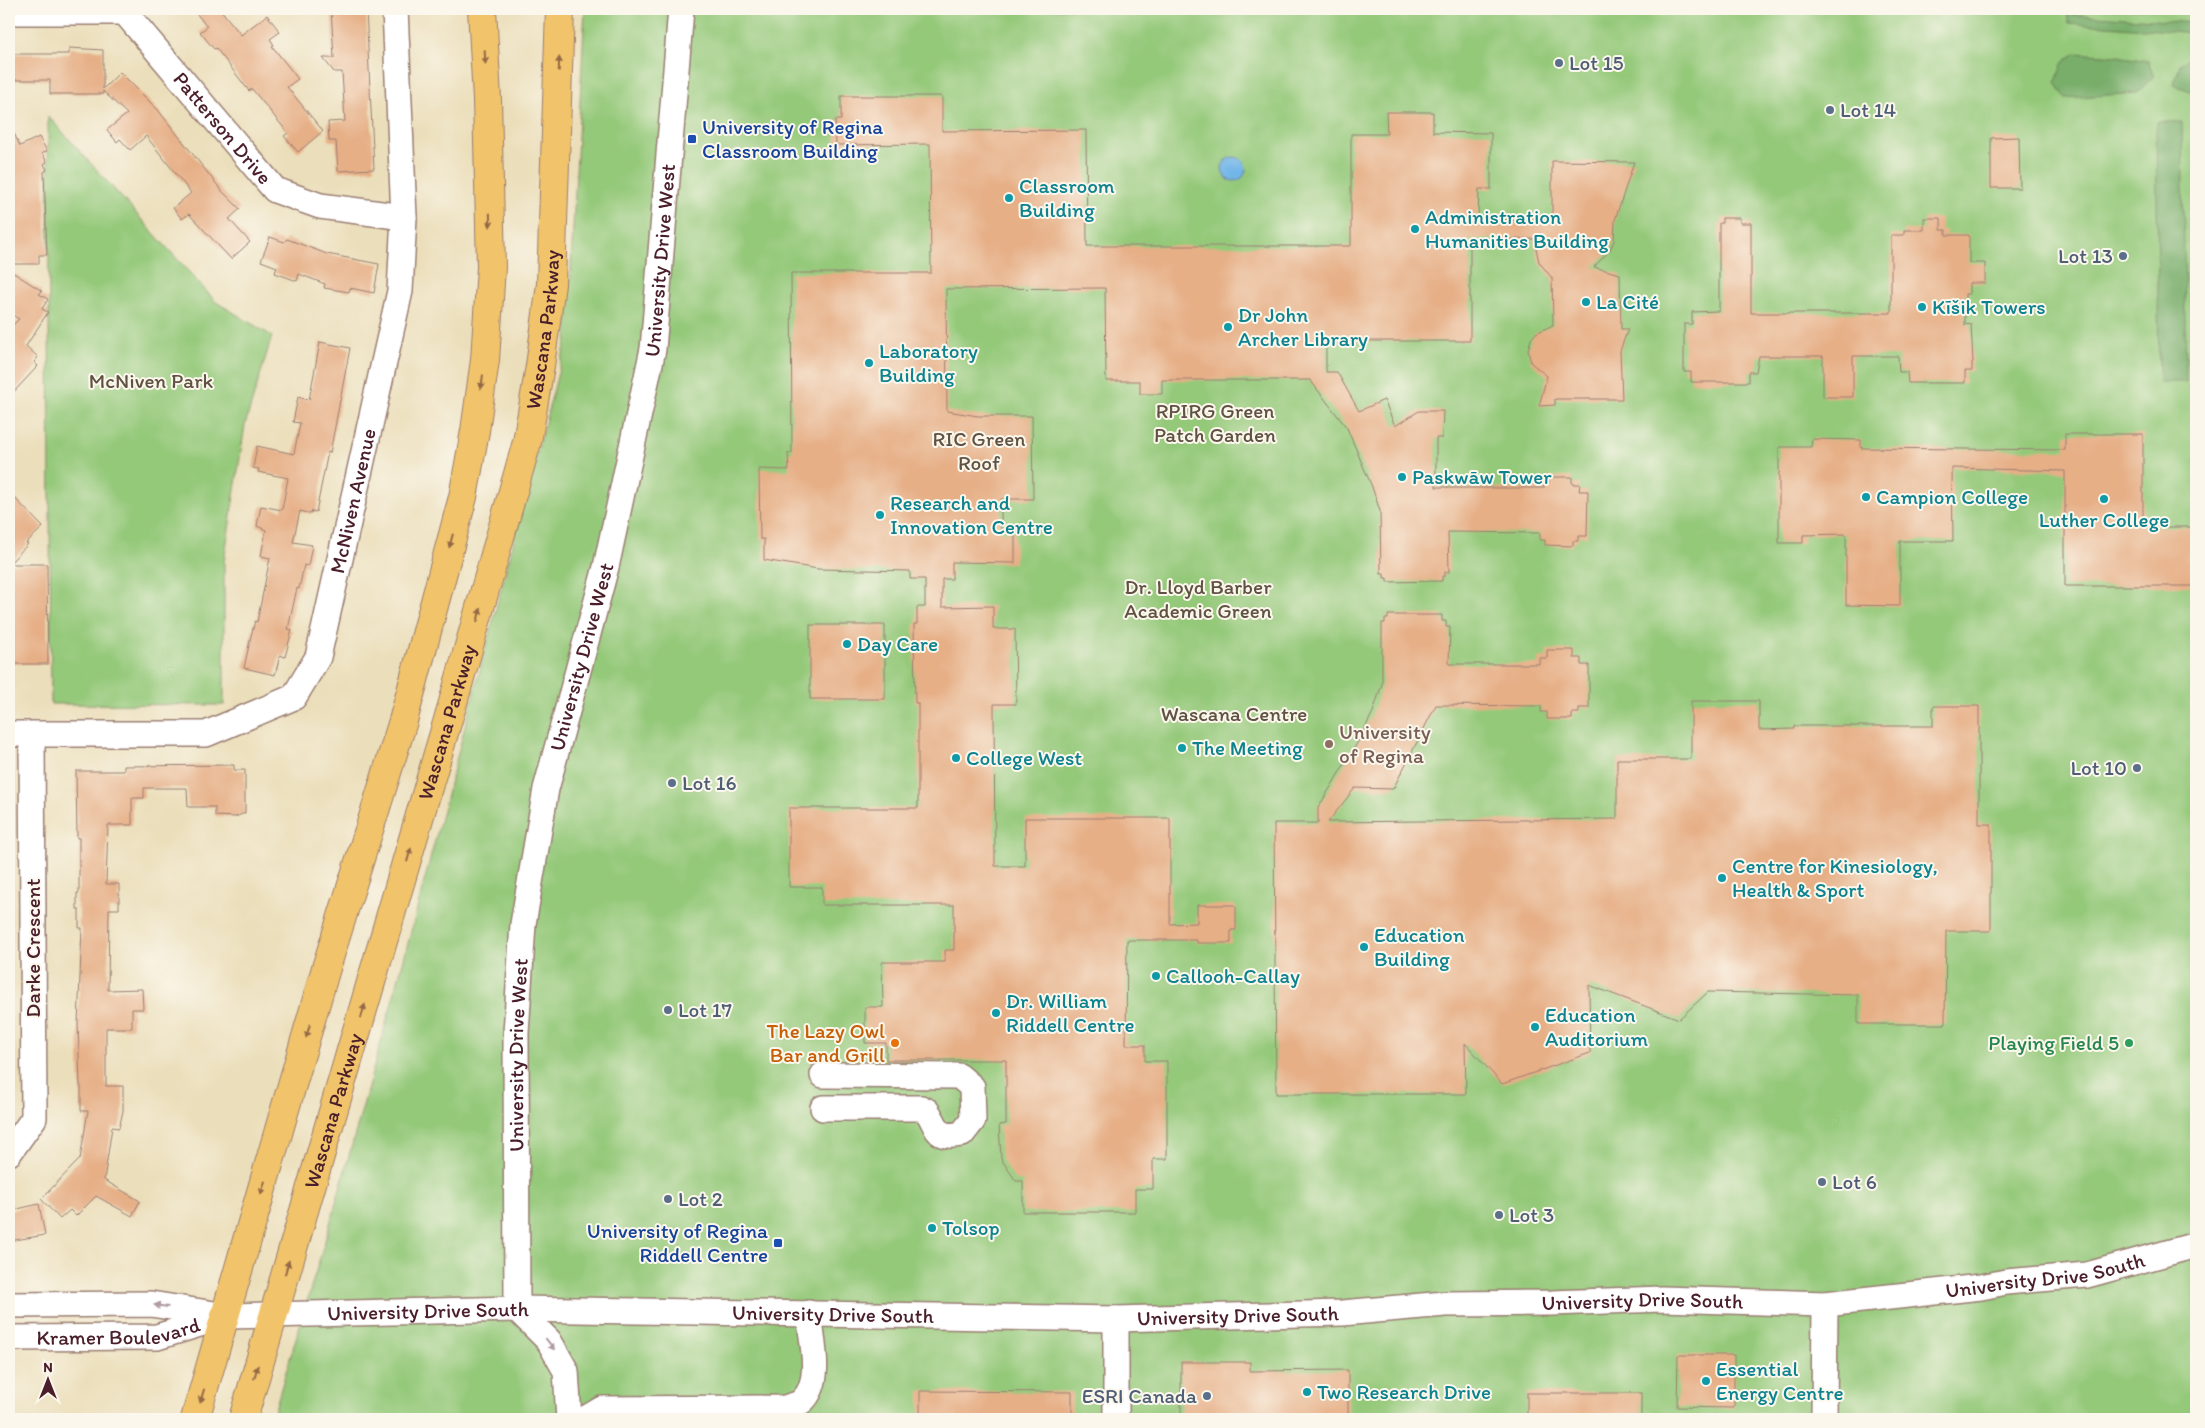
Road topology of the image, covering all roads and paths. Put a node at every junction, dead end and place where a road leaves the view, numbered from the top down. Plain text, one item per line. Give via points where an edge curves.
1 (395, 9) edge
2 (560, 9) edge
3 (681, 9) edge
4 (123, 10) edge
5 (9, 12) edge
6 (483, 12) edge
7 (404, 218) junction
8 (20, 734) edge
9 (823, 1075) dead end
10 (823, 1108) dead end
11 (9, 1153) edge
12 (2196, 1245) edge
13 (1825, 1304) junction
14 (9, 1305) edge
15 (517, 1309) junction
16 (809, 1313) junction
17 (274, 1314) junction
18 (227, 1316) junction
19 (1116, 1319) junction
20 (9, 1338) edge
21 (195, 1419) edge
22 (243, 1419) edge
23 (569, 1419) edge
24 (585, 1419) edge
25 (1116, 1419) edge
26 (1824, 1419) edge

1 - 7 street, McNiven Avenue
17 -> 2 main road, Wascana Parkway via 528,442 551,284
3 - 15 street, University Drive West via 653,349 606,567 546,789 523,924 516,1032
4 - 5 street, Patterson Drive
4 - 7 street, Patterson Drive via 275,190 320,206
6 -> 18 main road, Wascana Parkway via 491,267 485,360 463,497 403,721 326,968
7 - 8 street, McNiven Avenue via 400,291 318,657 294,697 206,734
8 - 11 street, Darke Crescent via 34,1118
9 - 10 street via 959,1076 972,1087 973,1120 962,1134 951,1136 941,1134 927,1111 921,1108
12 - 13 street, University Drive South via 2087,1275
13 - 19 street, University Drive South via 1644,1299 1445,1304 1342,1313
13 - 26 street
18 -> 14 street, Kramer Boulevard via 151,1304
15 - 16 street, University Drive South
15 - 17 street, University Drive South
15 -> 23 street via 548,1341 566,1371
16 - 19 street, University Drive South
16 - 24 street via 813,1381 810,1392 801,1402 785,1408 602,1409
17 - 18 street, Kramer Boulevard
22 -> 17 main road, Wascana Parkway
18 - 20 street, Kramer Boulevard via 157,1337
18 -> 21 main road, Wascana Parkway
19 - 25 street

